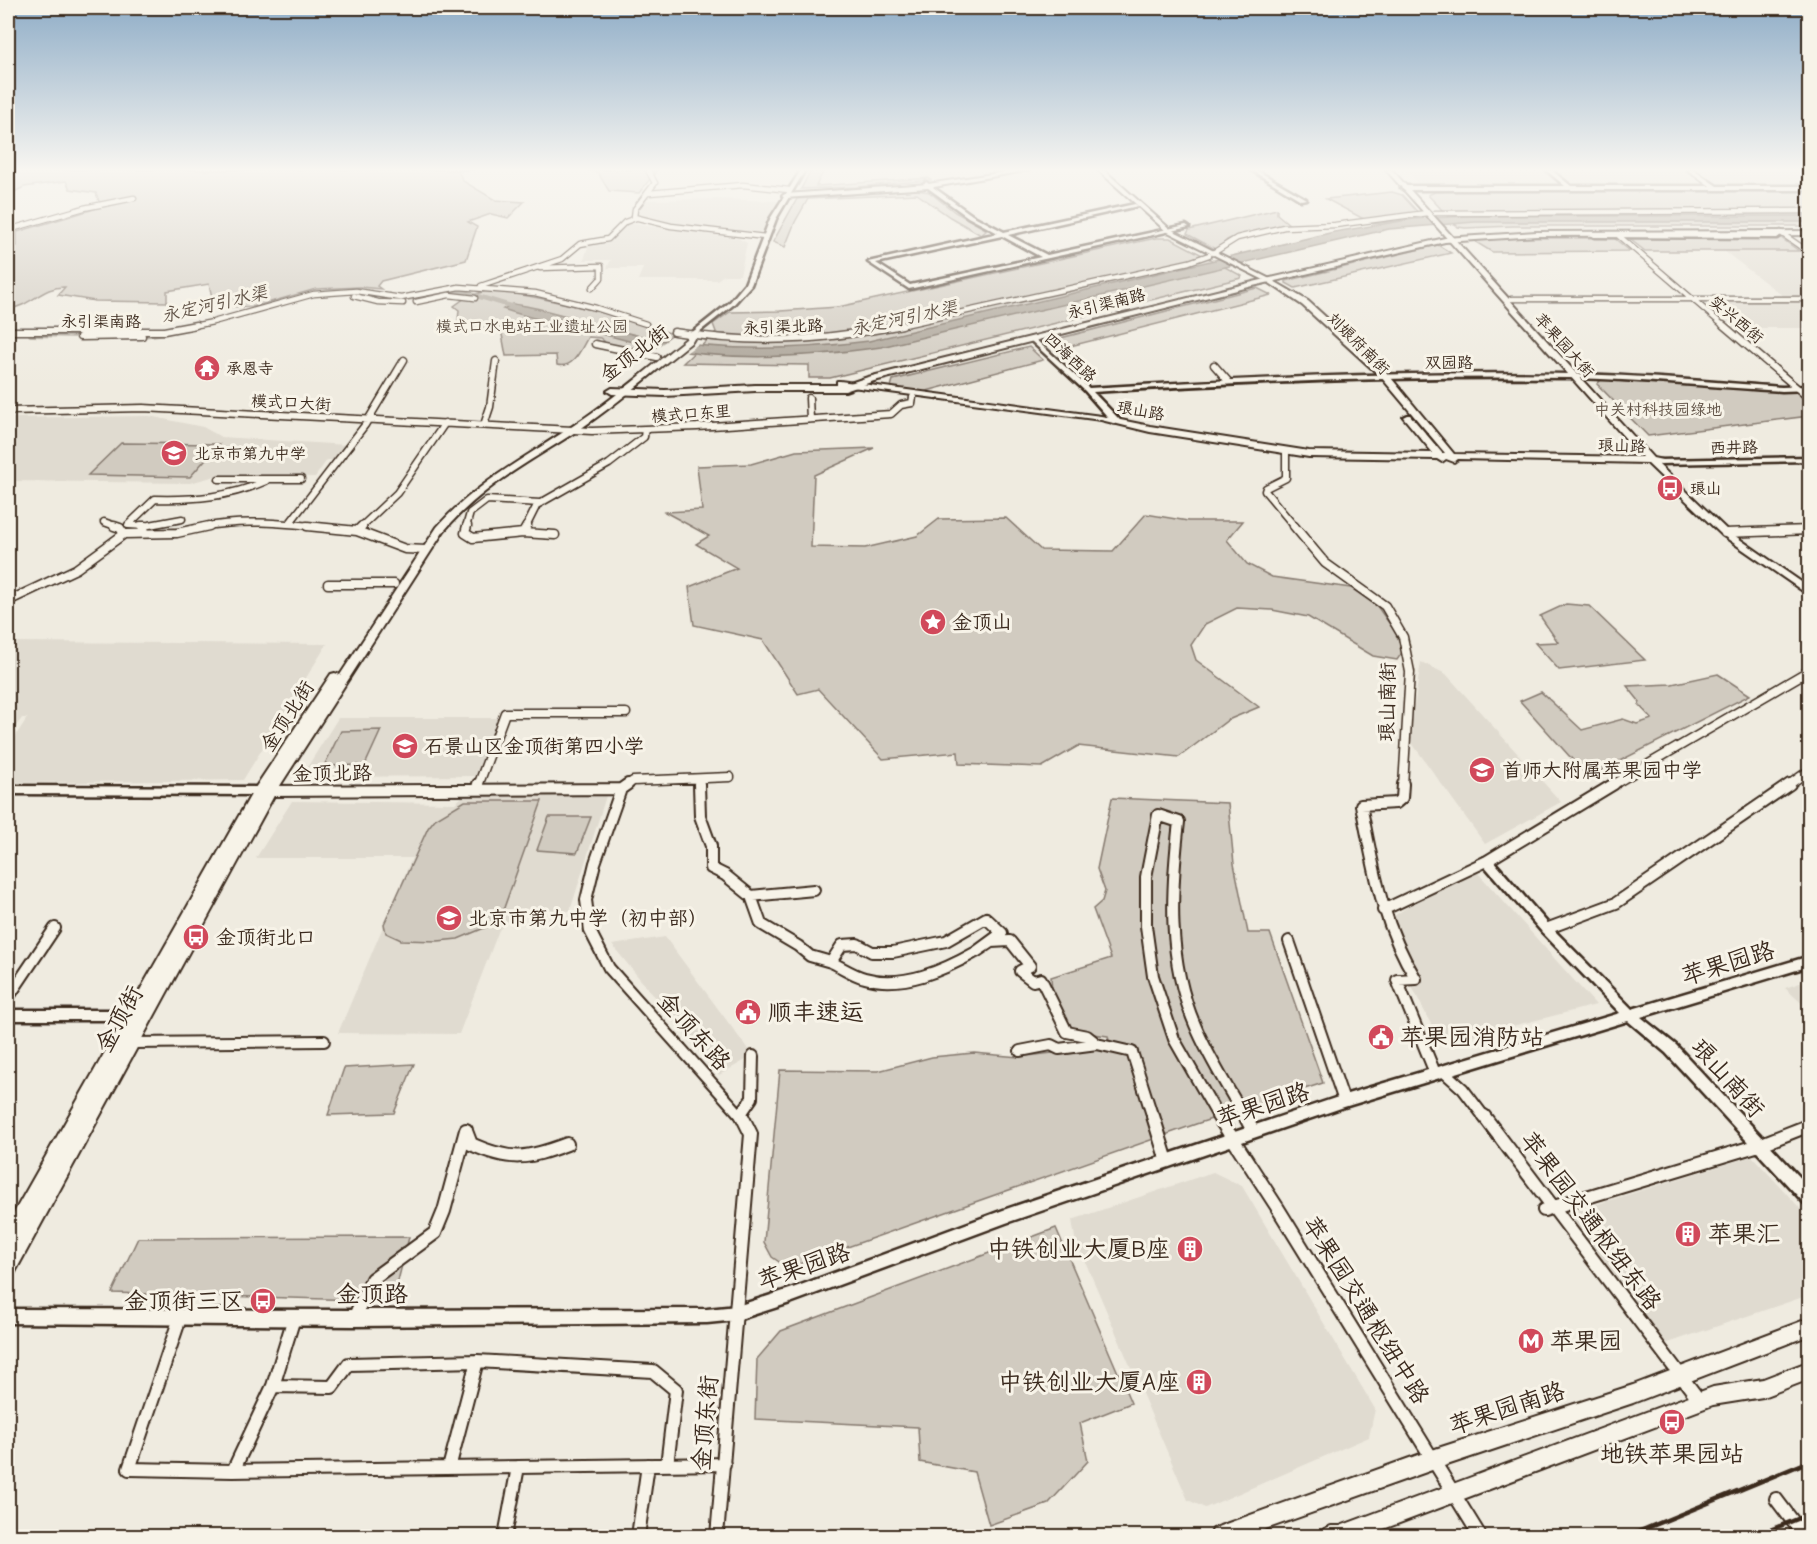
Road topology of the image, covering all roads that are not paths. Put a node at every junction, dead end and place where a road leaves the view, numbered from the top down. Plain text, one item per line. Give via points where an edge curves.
1 (591, 242) edge
2 (763, 242) edge
3 (966, 242) edge
4 (1019, 242) edge
5 (1112, 242) edge
6 (1188, 242) edge
7 (1232, 242) edge
8 (1422, 242) edge
9 (1457, 242) edge
10 (1458, 242) edge
11 (1625, 242) edge
12 (1793, 242) edge
13 (1809, 253) edge
14 (1214, 255) junction
15 (1044, 256) junction
16 (531, 269) junction
17 (1264, 280) junction
18 (478, 288) junction
19 (592, 288) dead end
20 (475, 298) dead end
21 (1809, 298) edge
22 (1511, 299) junction
23 (1693, 299) junction
24 (646, 324) dead end
25 (674, 332) dead end
26 (8, 333) edge
27 (686, 339) junction
28 (1032, 339) junction
29 (594, 344) dead end
30 (663, 355) junction
31 (404, 360) dead end
32 (496, 361) dead end
33 (1214, 365) dead end
34 (1384, 375) junction
35 (1374, 376) junction
36 (1576, 376) junction
37 (1228, 381) junction
38 (846, 385) junction
39 (622, 387) junction
40 (1809, 388) edge
41 (1798, 389) junction
42 (1087, 390) junction
43 (913, 396) junction
44 (809, 398) dead end
45 (1809, 399) edge
46 (8, 411) edge
47 (370, 419) junction
48 (810, 419) junction
49 (1116, 421) junction
50 (445, 423) junction
51 (484, 425) junction
52 (569, 429) junction
53 (645, 429) junction
54 (1286, 453) junction
55 (1447, 458) junction
56 (1809, 459) edge
57 (1654, 463) junction
58 (219, 479) dead end
59 (301, 479) dead end
60 (266, 481) junction
61 (540, 503) junction
62 (182, 519) dead end
63 (174, 520) junction
64 (104, 522) dead end
65 (289, 524) junction
66 (1809, 530) edge
67 (357, 531) junction
68 (523, 533) junction
69 (1728, 533) junction
70 (124, 534) junction
71 (163, 534) junction
72 (555, 535) dead end
73 (422, 550) junction
74 (328, 584) dead end
75 (394, 584) junction
76 (1809, 587) edge
77 (1809, 593) edge
78 (8, 601) edge
79 (1809, 670) edge
80 (626, 713) dead end
81 (1809, 770) edge
82 (730, 777) dead end
83 (699, 779) junction
84 (477, 788) junction
85 (621, 789) junction
86 (8, 790) edge
87 (264, 791) junction
88 (1487, 861) junction
89 (814, 890) dead end
90 (751, 896) junction
91 (1383, 910) junction
92 (55, 928) dead end
93 (1546, 929) junction
94 (1289, 941) dead end
95 (976, 952) junction
96 (1809, 961) edge
97 (831, 962) junction
98 (8, 998) edge
99 (8, 1015) edge
100 (134, 1015) junction
101 (1631, 1016) junction
102 (324, 1041) dead end
103 (132, 1042) junction
104 (1097, 1044) junction
105 (1020, 1051) dead end
106 (753, 1056) dead end
107 (1439, 1072) junction
108 (1344, 1101) junction
109 (741, 1114) junction
110 (1809, 1125) edge
111 (1253, 1131) junction
112 (1231, 1139) junction
113 (567, 1144) dead end
114 (1759, 1145) junction
115 (1167, 1161) junction
116 (1809, 1199) edge
117 (1548, 1208) junction
118 (8, 1238) edge
119 (8, 1268) edge
120 (737, 1313) junction
121 (8, 1316) edge
122 (180, 1318) junction
123 (294, 1318) junction
124 (354, 1318) junction
125 (1809, 1326) edge
126 (477, 1361) junction
127 (1809, 1370) edge
128 (1680, 1377) junction
129 (273, 1386) junction
130 (1700, 1401) junction
131 (1432, 1460) junction
132 (724, 1464) junction
133 (648, 1465) junction
134 (667, 1465) junction
135 (518, 1467) junction
136 (449, 1468) junction
137 (233, 1471) junction
138 (1454, 1493) junction
139 (1776, 1499) dead end
140 (505, 1536) edge
141 (638, 1536) edge
142 (717, 1536) edge
143 (1220, 1536) edge
144 (1331, 1536) edge
145 (1480, 1536) edge
146 (1804, 1536) edge

1 - 16 street via 580,244 566,257
2 - 27 street via 753,276 741,295
3 - 15 street via 871,262 909,287
4 - 15 street
5 - 15 street
6 - 14 main road, 刘娘府南街
7 - 14 street, 永引渠北路
8 - 17 main road, 永引渠南路
9 - 36 main road, 苹果园大街
10 - 22 main road, 苹果园大街
11 - 23 street, 实兴西街
12 - 13 street
14 - 17 main road, 刘娘府南街
14 - 27 street, 永引渠北路 via 862,334 774,343
16 - 18 street
16 - 19 street via 602,266 600,280
17 - 28 main road, 永引渠南路
17 - 34 main road, 刘娘府南街 via 1305,303
17 - 35 main road, 刘娘府南街 via 1300,306
17 - 38 main road, 永引渠南路
18 - 24 street via 535,293
18 - 26 street via 452,288 401,298 356,291 314,294 164,331
20 - 26 street, 永引渠南路 via 449,295 387,303 332,295 312,297 190,330 152,336
21 - 23 street
22 - 23 street
22 - 36 main road, 苹果园大街
23 - 41 street, 实兴西街
25 - 27 street, 永引渠北路
27 - 30 main road, 金顶北街
28 - 38 main road, 永引渠南路
28 - 42 street, 四海西路
29 - 30 street
30 - 39 main road, 金顶北街
30 - 39 main road, 金顶北街
31 - 47 street
32 - 51 street
33 - 37 street
34 - 35 street, 双园路
34 - 36 street, 双园路
34 - 55 main road, 刘娘府南街
35 - 37 street, 双园路
35 - 55 main road, 刘娘府南街
36 - 41 street, 双园路
36 - 57 main road, 苹果园大街
37 - 42 street, 双园路
38 - 39 main road, 永引渠南路
38 - 43 main road, 琅山路
38 - 49 main road, 琅山路
39 - 52 main road, 金顶北街
40 - 41 street, 双园路
41 - 45 street, 实兴西街
42 - 49 street, 四海西路
43 - 48 street, 模式口东里 via 912,403 901,405 891,414
43 - 54 main road, 琅山路 via 1104,422 1172,438
44 - 48 street
46 - 47 street, 模式口大街 via 143,408
47 - 50 street, 模式口大街
47 - 65 street
48 - 53 street, 模式口东里
49 - 54 main road, 琅山路
50 - 51 street, 模式口大街
50 - 67 street via 397,493
51 - 52 street, 模式口大街
52 - 53 street, 模式口东里
52 - 73 main road, 金顶北街 via 474,486 436,522
53 - 61 street via 644,437 609,464
54 - 55 main road, 琅山路 via 1363,461
54 - 91 street, 琅山南街 via 1286,478 1265,491 1325,563 1385,606 1407,650 1410,672 1402,798 1396,803 1361,805
55 - 57 main road, 琅山路
56 - 57 street, 西井路
57 - 69 main road, 苹果园大街
58 - 60 street
59 - 60 street
60 - 63 street via 199,500 155,499 128,525
61 - 68 street
61 - 68 street via 487,500 470,513 465,533 473,538
62 - 63 street
63 - 71 street
64 - 70 street via 120,528
65 - 67 street
65 - 71 street via 217,524
66 - 69 street
67 - 73 street via 405,549
68 - 72 street
69 - 76 main road, 苹果园大街
69 - 77 main road, 苹果园大街
70 - 71 street
70 - 78 street via 76,569
73 - 75 main road, 金顶北街
73 - 87 main road, 金顶北街
74 - 75 street
75 - 87 main road, 金顶北街
79 - 88 street
80 - 84 street via 505,713
81 - 93 street via 1616,903
82 - 83 street, 金顶北路
83 - 85 street, 金顶北路 via 633,781
83 - 90 street via 700,816 711,846 711,868
84 - 85 street, 金顶北路
84 - 87 street, 金顶北路
85 - 109 street, 金顶东路 via 586,900 590,931 609,968
86 - 87 street, 金顶北路
87 - 100 main road, 金顶街
87 - 103 main road, 金顶街
88 - 91 street
88 - 93 street, 琅山南街
89 - 90 street
90 - 97 street via 761,924 810,956
91 - 107 street, 琅山南街 via 1400,953 1416,979 1397,980
92 - 98 street
93 - 101 street, 琅山南街
94 - 108 street
95 - 97 street via 952,966 897,981 867,979
95 - 97 street via 1002,933 986,918 946,941 893,952 872,952 857,944 842,945
95 - 104 street via 991,942 1010,941 1030,966 1020,971 1033,981 1041,979 1067,1032 1087,1036
96 - 101 street, 苹果园路
99 - 100 street
100 - 118 main road, 金顶街
101 - 107 street, 苹果园路
101 - 114 street, 琅山南街 via 1671,1049
102 - 103 street
103 - 119 main road, 金顶街
104 - 105 street via 1059,1048 1051,1045
104 - 115 street via 1132,1052
106 - 109 street via 752,1098
107 - 108 street, 苹果园路
107 - 117 street, 苹果园交通枢纽东路 via 1463,1089
108 - 111 street, 苹果园路
109 - 120 street, 金顶东路 via 751,1134
110 - 114 street
111 - 112 street, 苹果园路
111 - 112 street, 苹果园交通枢纽中路 via 1196,1027 1181,986 1172,939 1173,870 1179,822 1158,815 1146,877 1146,926 1153,976 1174,1039
112 - 115 street, 苹果园路
112 - 131 street, 苹果园交通枢纽中路
113 - 124 street via 514,1160 471,1144 466,1130 435,1233 372,1279
114 - 116 street, 琅山南街
114 - 117 street
115 - 120 street, 苹果园路
117 - 128 street, 苹果园交通枢纽东路
120 - 124 street, 金顶路
120 - 132 street, 金顶东街
121 - 122 street, 金顶路
122 - 123 street, 金顶路
122 - 137 street via 129,1469
123 - 124 street, 金顶路
123 - 129 street
125 - 128 main road, 苹果园南路
126 - 129 street via 350,1364 332,1387
126 - 134 street via 653,1371 676,1390
126 - 136 street
127 - 130 main road via 1763,1388
128 - 130 street, 苹果园交通枢纽东路
128 - 131 main road, 苹果园南路
129 - 137 street
130 - 138 main road
131 - 138 street, 苹果园交通枢纽中路
131 - 143 main road, 苹果园南路
132 - 134 street
132 - 142 street, 金顶东街
133 - 134 street
133 - 135 street
133 - 141 street
135 - 136 street
135 - 140 street
136 - 137 street
138 - 144 main road
138 - 145 street, 苹果园交通枢纽中路
139 - 146 street

